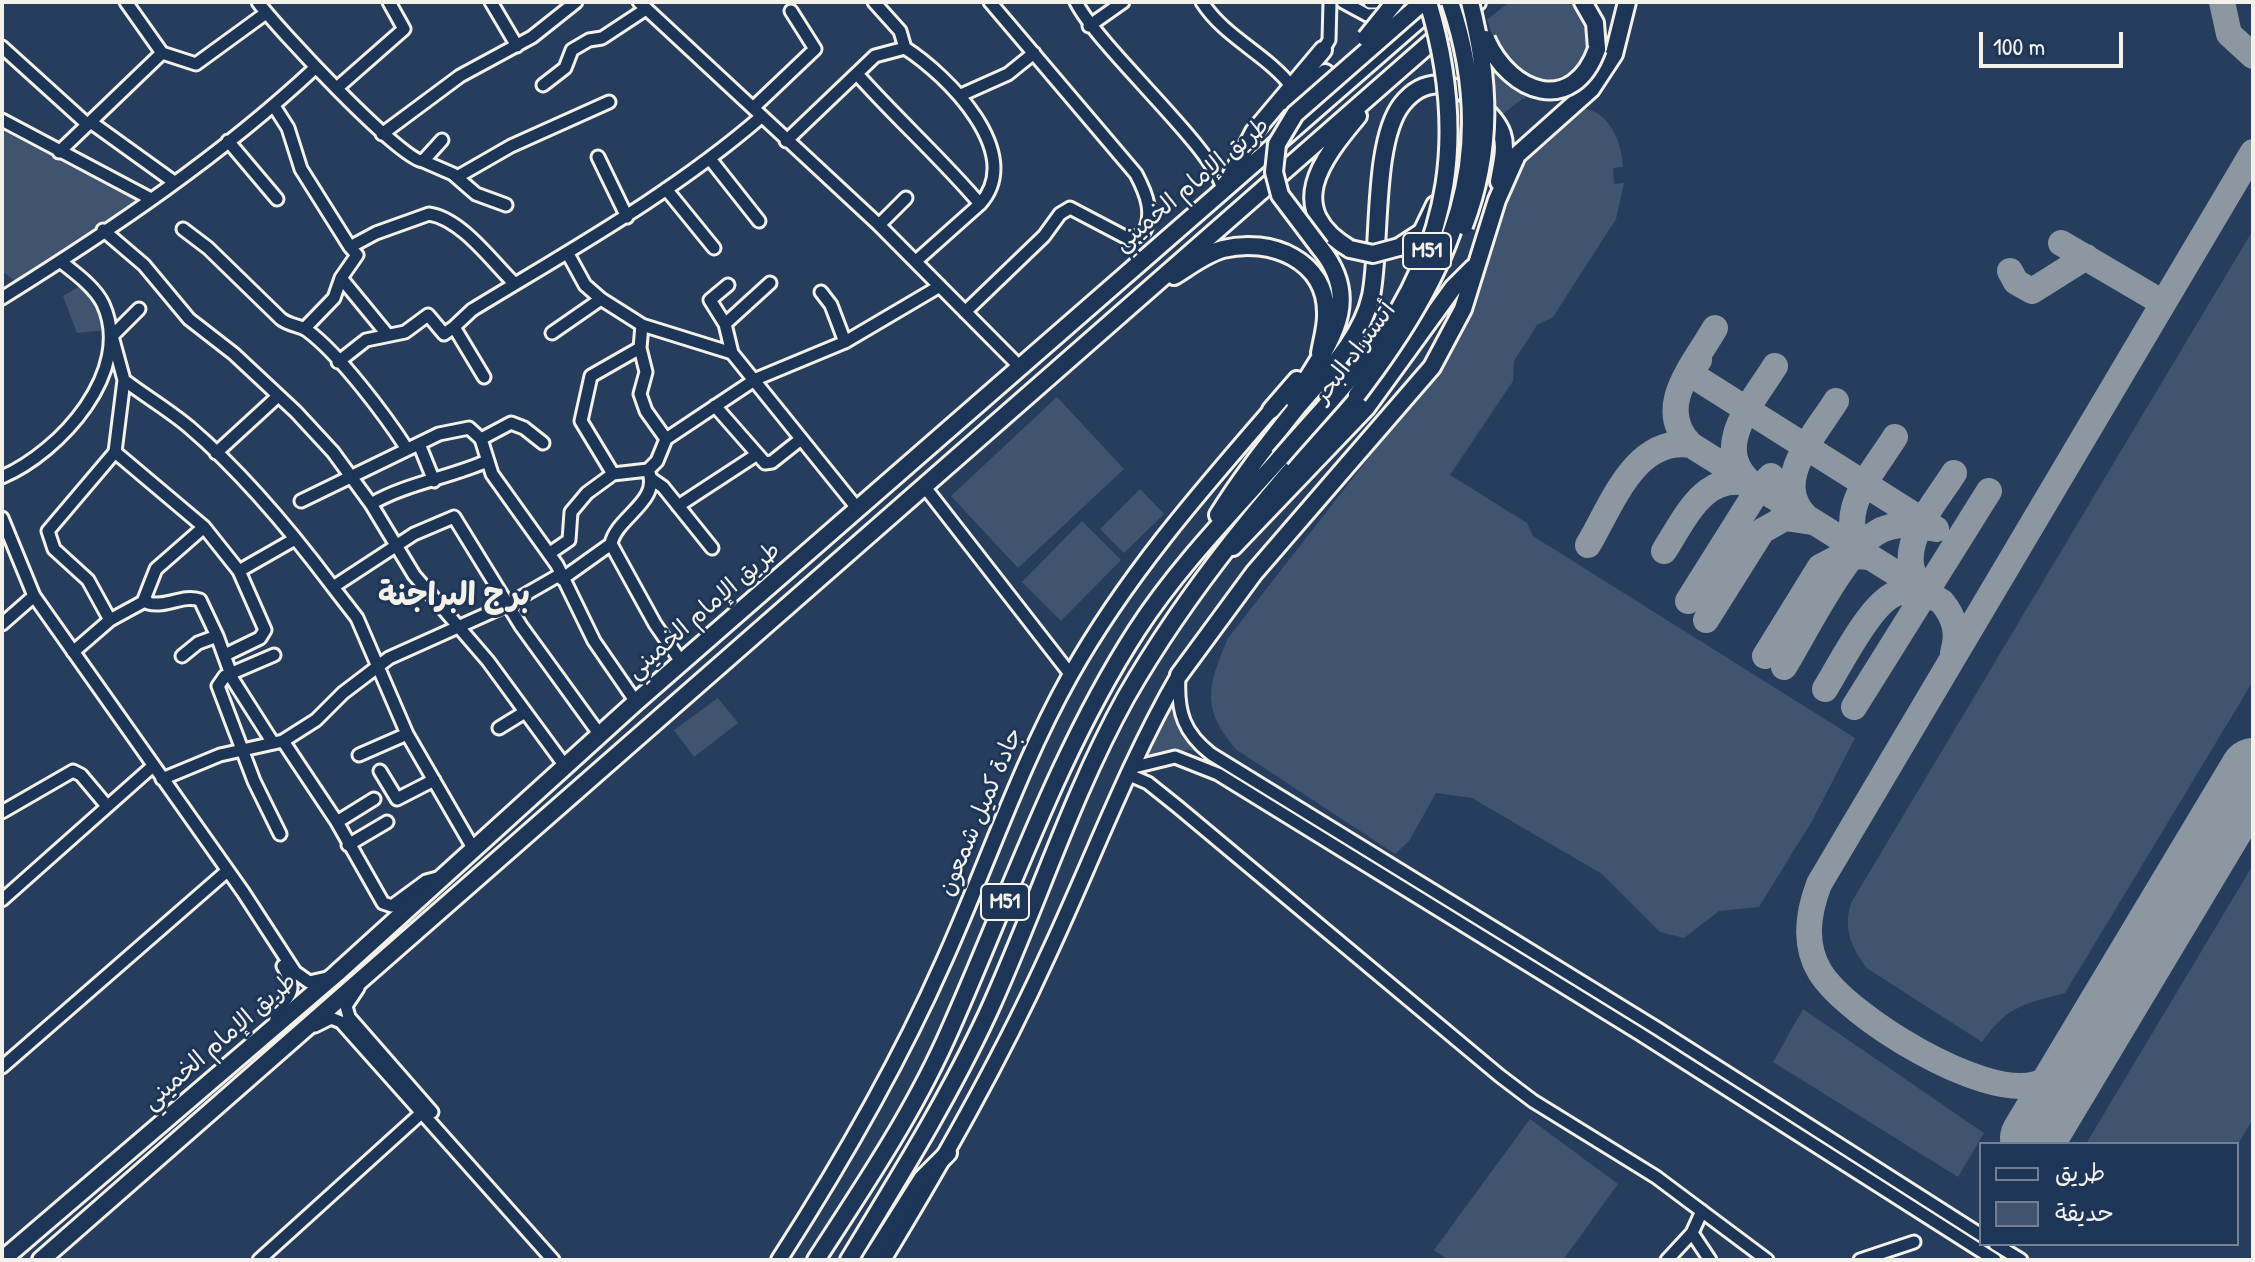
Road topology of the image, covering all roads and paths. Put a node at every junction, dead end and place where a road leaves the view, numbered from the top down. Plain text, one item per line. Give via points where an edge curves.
1 (126, 2) edge
2 (258, 2) edge
3 (389, 2) edge
4 (491, 2) edge
5 (576, 2) edge
6 (874, 2) edge
7 (990, 2) edge
8 (1076, 2) edge
9 (1123, 2) edge
10 (1202, 2) edge
11 (1330, 2) edge
12 (1343, 2) edge
13 (1370, 2) edge
14 (1378, 2) edge
15 (1395, 2) edge
16 (1402, 2) edge
17 (1425, 2) edge
18 (1439, 2) edge
19 (1450, 2) edge
20 (1470, 2) edge
21 (1477, 2) edge
22 (1492, 2) edge
23 (1583, 2) edge
24 (1627, 2) edge
25 (643, 5) edge
26 (791, 11) dead end
27 (266, 13) junction
28 (1089, 26) junction
29 (517, 46) junction
30 (2, 47) edge
31 (905, 48) junction
32 (1323, 50) joint
33 (162, 53) junction
34 (1034, 53) junction
35 (315, 68) junction
36 (857, 74) junction
37 (1391, 77) junction
38 (543, 85) dead end
39 (338, 87) junction
40 (1292, 87) junction
41 (1446, 89) junction
42 (961, 95) junction
43 (609, 102) dead end
44 (274, 106) junction
45 (757, 112) junction
46 (2, 120) edge
47 (89, 123) junction
48 (382, 134) junction
49 (442, 140) dead end
50 (228, 141) junction
51 (786, 141) junction
52 (59, 152) junction
53 (598, 157) dead end
54 (710, 159) junction
55 (423, 161) junction
56 (457, 177) junction
57 (174, 182) junction
58 (666, 189) junction
59 (1224, 190) junction
60 (906, 198) dead end
61 (151, 199) junction
62 (277, 199) dead end
63 (1497, 200) junction
64 (980, 204) junction
65 (506, 205) dead end
66 (1198, 211) junction
67 (627, 217) junction
68 (759, 221) dead end
69 (879, 225) junction
70 (183, 229) dead end
71 (103, 230) junction
72 (1214, 231) junction
73 (350, 247) junction
74 (714, 248) dead end
75 (568, 254) junction
76 (60, 261) junction
77 (916, 261) junction
78 (1475, 266) junction
79 (341, 278) junction
80 (1157, 281) junction
81 (770, 283) dead end
82 (515, 284) junction
83 (728, 285) dead end
84 (940, 286) junction
85 (821, 292) dead end
86 (2, 298) edge
87 (601, 299) junction
88 (139, 309) dead end
89 (965, 312) junction
90 (1414, 318) junction
91 (725, 324) junction
92 (642, 325) junction
93 (454, 327) junction
94 (305, 328) junction
95 (552, 333) dead end
96 (387, 334) junction
97 (112, 336) junction
98 (845, 342) junction
99 (640, 348) junction
100 (732, 353) junction
101 (1318, 358) junction
102 (338, 362) junction
103 (1019, 366) junction
104 (484, 377) dead end
105 (756, 379) junction
106 (124, 380) junction
107 (277, 397) junction
108 (715, 406) junction
109 (1271, 410) joint
110 (1293, 413) junction
111 (481, 439) junction
112 (666, 439) junction
113 (801, 439) junction
114 (543, 443) dead end
115 (413, 447) junction
116 (115, 452) junction
117 (216, 453) junction
118 (756, 455) junction
119 (487, 461) junction
120 (613, 474) junction
121 (651, 475) junction
122 (351, 476) junction
123 (2, 477) edge
124 (434, 481) junction
125 (924, 486) junction
126 (301, 501) dead end
127 (371, 504) junction
128 (678, 506) junction
129 (857, 508) junction
130 (2, 518) edge
131 (204, 527) junction
132 (295, 539) junction
133 (611, 544) junction
134 (396, 546) junction
135 (712, 548) dead end
136 (1201, 548) junction
137 (550, 553) junction
138 (1216, 559) junction
139 (239, 571) junction
140 (561, 576) junction
141 (333, 587) junction
142 (34, 596) junction
143 (145, 598) junction
144 (507, 605) junction
145 (110, 620) junction
146 (728, 623) junction
147 (2, 624) edge
148 (459, 626) junction
149 (217, 636) junction
150 (745, 642) junction
151 (73, 652) junction
152 (225, 655) junction
153 (274, 655) dead end
154 (182, 656) dead end
155 (686, 660) junction
156 (376, 667) junction
157 (231, 675) junction
158 (1071, 675) junction
159 (1179, 675) junction
160 (707, 676) junction
161 (636, 702) junction
162 (525, 712) junction
163 (499, 728) dead end
164 (407, 734) junction
165 (600, 735) junction
166 (278, 742) junction
167 (244, 748) junction
168 (359, 755) dead end
169 (153, 766) junction
170 (565, 766) junction
171 (380, 771) dead end
172 (1129, 771) junction
173 (162, 779) junction
174 (434, 780) junction
175 (374, 799) dead end
176 (107, 806) junction
177 (2, 812) edge
178 (337, 822) junction
179 (387, 822) dead end
180 (280, 834) dead end
181 (348, 845) junction
182 (473, 848) junction
183 (227, 873) junction
184 (443, 877) junction
185 (2, 900) edge
186 (336, 974) junction
187 (364, 975) junction
188 (296, 980) junction
189 (276, 1026) junction
190 (290, 1040) junction
191 (3, 1064) edge
192 (425, 1110) junction
193 (948, 1153) junction
194 (1702, 1211) junction
195 (1692, 1233) junction
196 (1979, 1234) edge
197 (1914, 1242) dead end
198 (1998, 1246) edge
199 (2, 1260) edge
200 (41, 1260) edge
201 (259, 1260) edge
202 (553, 1260) edge
203 (561, 1260) edge
204 (779, 1260) edge
205 (816, 1260) edge
206 (849, 1260) edge
207 (871, 1260) edge
208 (883, 1260) edge
209 (1667, 1260) edge
210 (1710, 1260) edge
211 (1767, 1260) edge
212 (1860, 1260) edge
213 (1995, 1260) edge
214 (2021, 1260) edge

1 - 33 street
2 - 27 street
3 - 39 street via 404,29
4 - 29 street
5 - 29 street
6 - 31 street via 900,31
7 - 34 street
8 - 28 street
9 - 28 street
10 - 40 street via 1219,24
11 - 32 street via 1329,40
12 - 16 street via 1367,15 1385,15
13 - 14 street
15 - 59 highway, bridge via 1372,33 1295,97
17 - 41 highway, أتستراد البحر / M51, bridge via 1439,41
17 - 101 highway, bridge via 1295,114 1277,144 1274,172 1280,195 1331,262 1342,291 1339,321
18 - 59 highway, طريق الإمام الخميني
19 - 90 highway, أتستراد البحر / M51, bridge via 1466,64 1470,149 1463,198 1445,258
20 - 23 highway, bridge via 1494,57 1523,86 1546,91 1571,83 1592,63 1595,23
20 - 90 highway, bridge via 1483,52 1484,160 1477,193 1448,265
21 - 37 highway, طريق الإمام الخميني
22 - 37 highway via 1418,63
24 - 63 highway via 1609,62 1591,89 1517,155
25 - 38 street via 602,38 572,50 565,68
25 - 45 street
26 - 45 street via 815,49
27 - 33 street via 203,62
27 - 35 street
28 - 59 street via 1196,147
29 - 48 street via 460,76
30 - 47 street
31 - 36 street via 875,56
31 - 42 street
32 - 40 highway
33 - 47 street
34 - 42 street via 1008,74
34 - 89 street via 1136,174 1149,218 1143,234 1129,239 1065,210
35 - 39 street
35 - 44 street
36 - 51 street
36 - 64 street
37 - 41 highway, bridge via 1331,149 1313,186 1321,224 1350,249 1373,254 1399,247 1422,232 1437,200
37 - 72 highway, طريق الإمام الخميني
39 - 48 street
40 - 59 highway via 1245,147
41 - 136 highway, أتستراد البحر / M51, bridge via 1450,147 1445,194 1426,254 1400,308 1371,352
42 - 64 street via 991,146 992,182
43 - 56 street
44 - 50 street
44 - 73 street via 288,128 301,169
45 - 51 street
45 - 54 street
46 - 52 street
47 - 52 street
47 - 57 street
48 - 55 street
49 - 55 street
50 - 57 street
50 - 62 street
51 - 69 street
52 - 61 street
53 - 67 street
54 - 58 street
54 - 68 street
55 - 56 street
56 - 65 street via 476,194
57 - 61 street
58 - 67 street
58 - 74 street
59 - 66 highway, طريق الإمام الخميني
60 - 69 street
61 - 71 street
63 - 78 highway
63 - 110 highway via 1503,134 1492,117 1448,83 1415,93 1403,104 1390,133 1365,314 1335,363
64 - 77 street
66 - 72 highway via 1213,215
66 - 103 highway, طريق الإمام الخميني
67 - 75 street
69 - 77 street
70 - 94 street via 290,326
71 - 76 street
71 - 107 street via 144,265 189,319
72 - 80 highway, طريق الإمام الخميني
73 - 79 street via 357,255
73 - 82 street via 429,214 453,225
75 - 82 street
75 - 87 street via 585,285
76 - 86 street
76 - 97 street via 95,292
77 - 84 street
78 - 138 highway via 1453,288 1366,408 1248,535
78 - 159 highway via 1454,331 1432,367 1254,573
79 - 94 street via 334,298
79 - 96 street
80 - 101 highway via 1220,250 1256,244 1278,248 1304,262 1324,296 1327,315
80 - 125 highway, طريق الإمام الخميني
81 - 91 street
82 - 93 street
83 - 91 street via 710,300
84 - 89 street
84 - 98 street
85 - 98 street
87 - 92 street
87 - 95 street
88 - 97 street
89 - 103 street
90 - 138 highway, أتستراد البحر / M51, bridge via 1357,395
91 - 100 street
92 - 99 street
92 - 100 street
93 - 96 street via 444,334 428,315 405,332
93 - 104 street
94 - 102 street
96 - 102 street via 366,340
97 - 106 street
97 - 123 street via 88,406 50,449
98 - 105 street
99 - 112 street via 646,372 639,386 642,401
99 - 120 street via 591,376 582,406 581,421
100 - 105 street
101 - 109 highway
101 - 110 highway via 1294,400
102 - 115 street
103 - 129 highway, طريق الإمام الخميني
105 - 108 street
105 - 113 street
106 - 116 street
106 - 117 street
107 - 117 street
107 - 122 street
108 - 112 street
108 - 118 street
109 - 158 main road, جادة كميل شمعون via 1148,555
110 - 136 highway via 1221,510
111 - 114 street via 511,423
111 - 115 street via 464,426
111 - 119 street
112 - 121 street
113 - 118 street via 768,464
113 - 129 street
115 - 122 street
115 - 124 street
116 - 131 street
116 - 145 street via 51,524 48,537 96,591
117 - 132 street
118 - 128 street
119 - 124 street
119 - 137 street via 523,521
120 - 121 street
120 - 137 street via 580,501 569,519 570,538
121 - 128 street
121 - 133 street via 648,495
122 - 126 street
122 - 127 street
124 - 127 street
125 - 150 highway, طريق الإمام الخميني
125 - 158 street
127 - 134 street
128 - 135 street
129 - 146 highway, طريق الإمام الخميني
130 - 142 street
131 - 139 street
131 - 143 street via 156,569
132 - 139 street
132 - 141 street
133 - 140 street
133 - 155 street via 655,624
134 - 141 street
134 - 144 street via 454,517
134 - 148 street
136 - 205 highway, M51 via 1138,628 1111,674 926,1080
137 - 140 street
138 - 206 highway, M51 via 1157,646 1100,747 962,1066
139 - 152 street via 265,630 260,638
140 - 144 street
140 - 161 street via 594,641
141 - 156 street via 357,618
142 - 147 street
142 - 151 street
143 - 145 street
143 - 149 street via 164,606 189,597 200,600
144 - 148 street
144 - 165 street
145 - 151 street
146 - 150 highway via 723,642
146 - 155 highway, طريق الإمام الخميني
148 - 156 street
148 - 162 street
149 - 152 street
149 - 154 street
150 - 160 highway, طريق الإمام الخميني
151 - 169 street
152 - 157 street
153 - 157 street
155 - 160 highway via 709,657
155 - 161 highway, طريق الإمام الخميني
156 - 164 street
156 - 166 street via 316,720
157 - 166 street
157 - 167 street via 223,677 219,689
158 - 204 main road, جادة كميل شمعون via 1043,728 943,965 876,1101
159 - 172 main road
159 - 196 street via 1184,723 1211,754
160 - 187 highway, طريق الإمام الخميني
161 - 165 highway, طريق الإمام الخميني
162 - 163 street
162 - 170 street
164 - 168 street
164 - 174 street
165 - 170 highway, طريق الإمام الخميني
166 - 167 street
166 - 178 street
167 - 173 street
167 - 180 street
169 - 173 street
169 - 176 street
170 - 182 highway, طريق الإمام الخميني
171 - 174 street via 397,799
172 - 193 main road via 1047,959
172 - 194 street via 1511,1084
172 - 213 street via 1175,757 1218,774
173 - 183 street
174 - 182 street
175 - 178 street
176 - 177 street via 73,771
176 - 185 street
178 - 181 street
179 - 181 street
181 - 184 street via 379,899 389,906 426,881
182 - 184 highway, طريق الإمام الخميني
183 - 188 street
183 - 191 street
184 - 186 highway, طريق الإمام الخميني
186 - 188 street via 315,982
186 - 189 highway, طريق الإمام الخميني
187 - 190 highway, طريق الإمام الخميني
187 - 192 street via 347,1013
188 - 189 street via 277,1012
189 - 199 highway, طريق الإمام الخميني
190 - 192 street via 327,1019 341,1022
190 - 200 highway, طريق الإمام الخميني
192 - 201 street
192 - 202 street
192 - 203 street
193 - 207 highway via 922,1179
193 - 208 main road
194 - 195 street
194 - 211 street
195 - 209 street
195 - 210 street
197 - 212 street
198 - 214 street

